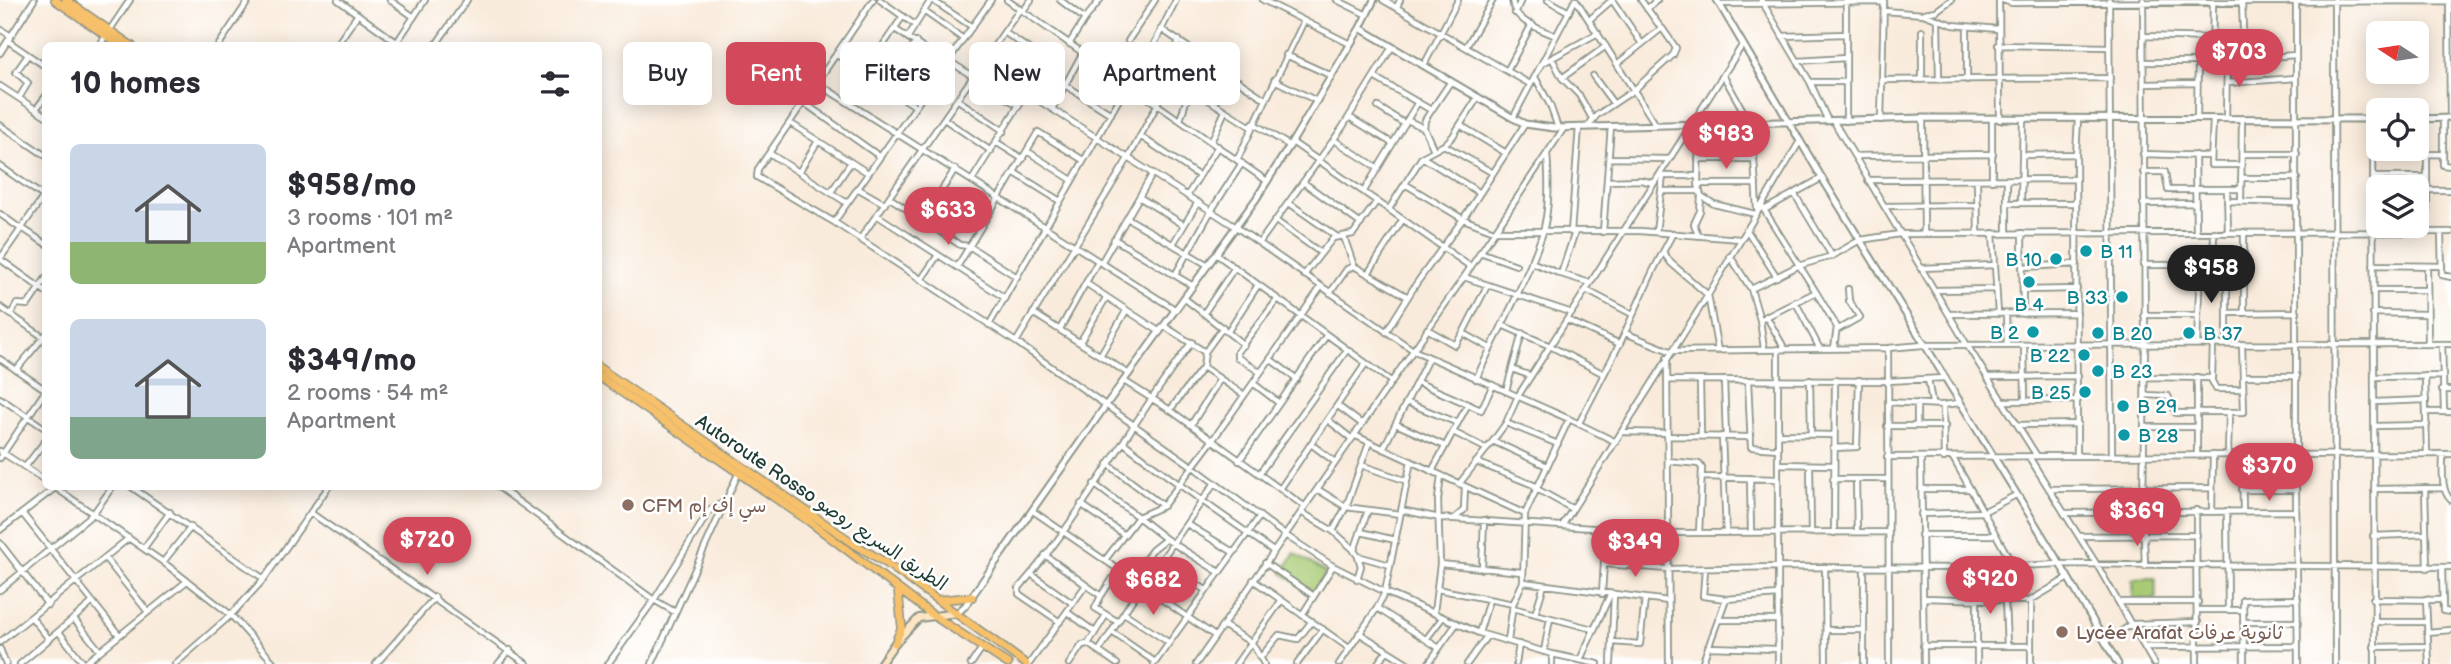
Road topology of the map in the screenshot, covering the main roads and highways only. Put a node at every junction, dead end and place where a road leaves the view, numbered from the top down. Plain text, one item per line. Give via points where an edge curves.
1 (55, 0) edge
2 (66, 0) edge
3 (108, 33) junction
4 (117, 42) edge
5 (125, 42) edge
6 (602, 370) edge
7 (602, 379) edge
8 (898, 590) junction
9 (972, 597) road end
10 (939, 600) junction
11 (957, 613) junction
12 (934, 616) junction
13 (895, 643) junction
14 (880, 664) edge
15 (1008, 664) edge
16 (1028, 664) edge

1 - 3 highway
2 - 3 highway
3 - 4 highway
3 - 5 highway
6 - 10 highway, Autoroute Rosso الطريق السريع روصو
7 - 8 highway, Autoroute Rosso الطريق السريع روصو via 810,522
8 - 12 highway, Autoroute Rosso الطريق السريع روصو
8 - 13 highway via 902,620
9 - 10 highway
10 - 11 highway, Autoroute Rosso الطريق السريع روصو
11 - 12 main road
11 - 16 highway, Autoroute Rosso الطريق السريع روصو
12 - 13 main road via 919,618
12 - 15 highway, Autoroute Rosso الطريق السريع روصو
13 - 14 main road

